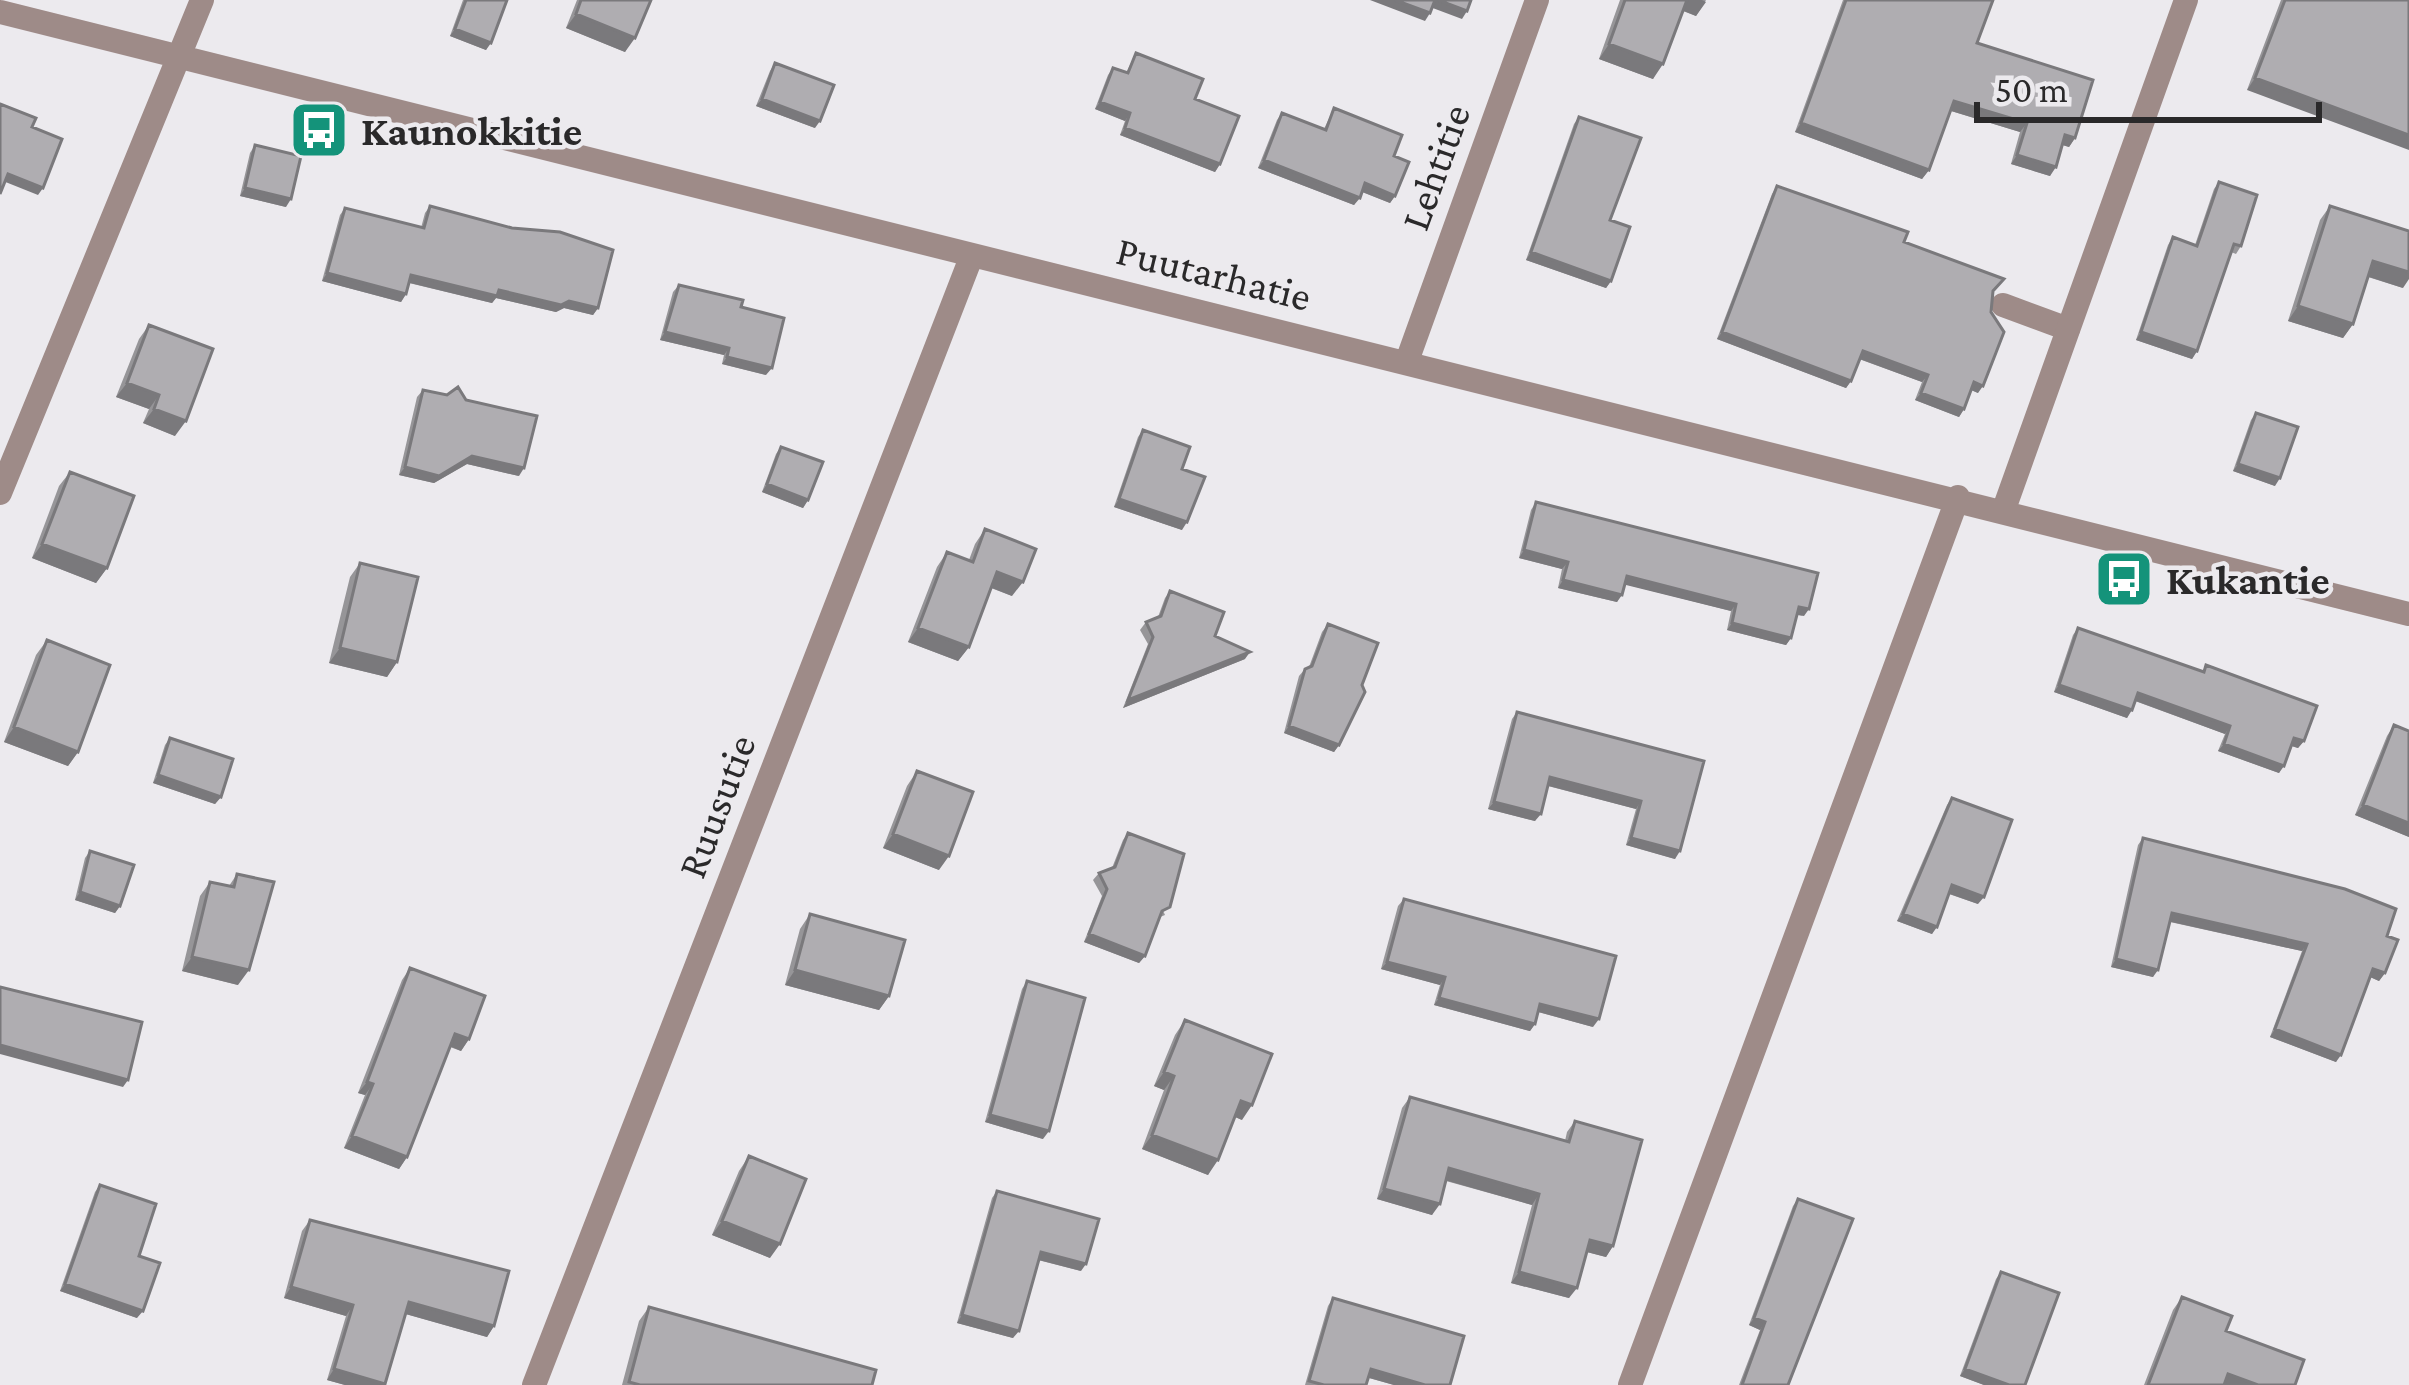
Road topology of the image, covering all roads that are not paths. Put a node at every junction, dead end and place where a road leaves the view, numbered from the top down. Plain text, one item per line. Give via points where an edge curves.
1 (202, 0) edge
2 (1537, 0) edge
3 (2186, 0) edge
4 (0, 12) edge
5 (178, 56) junction
6 (972, 255) junction
7 (2003, 305) dead end
8 (2068, 329) junction
9 (1407, 361) junction
10 (0, 493) edge
11 (1958, 497) junction
12 (2005, 509) junction
13 (2409, 614) edge
14 (534, 1385) edge
15 (1630, 1385) edge

1 - 5 street
2 - 9 street, Lehtitie
3 - 8 street
4 - 5 street, Puutarhatie
5 - 6 street, Puutarhatie
5 - 10 street
6 - 9 street, Puutarhatie
6 - 14 street, Ruusutie
7 - 8 street
8 - 12 street
9 - 11 street, Puutarhatie
11 - 12 street, Puutarhatie
11 - 15 street
12 - 13 street, Puutarhatie

